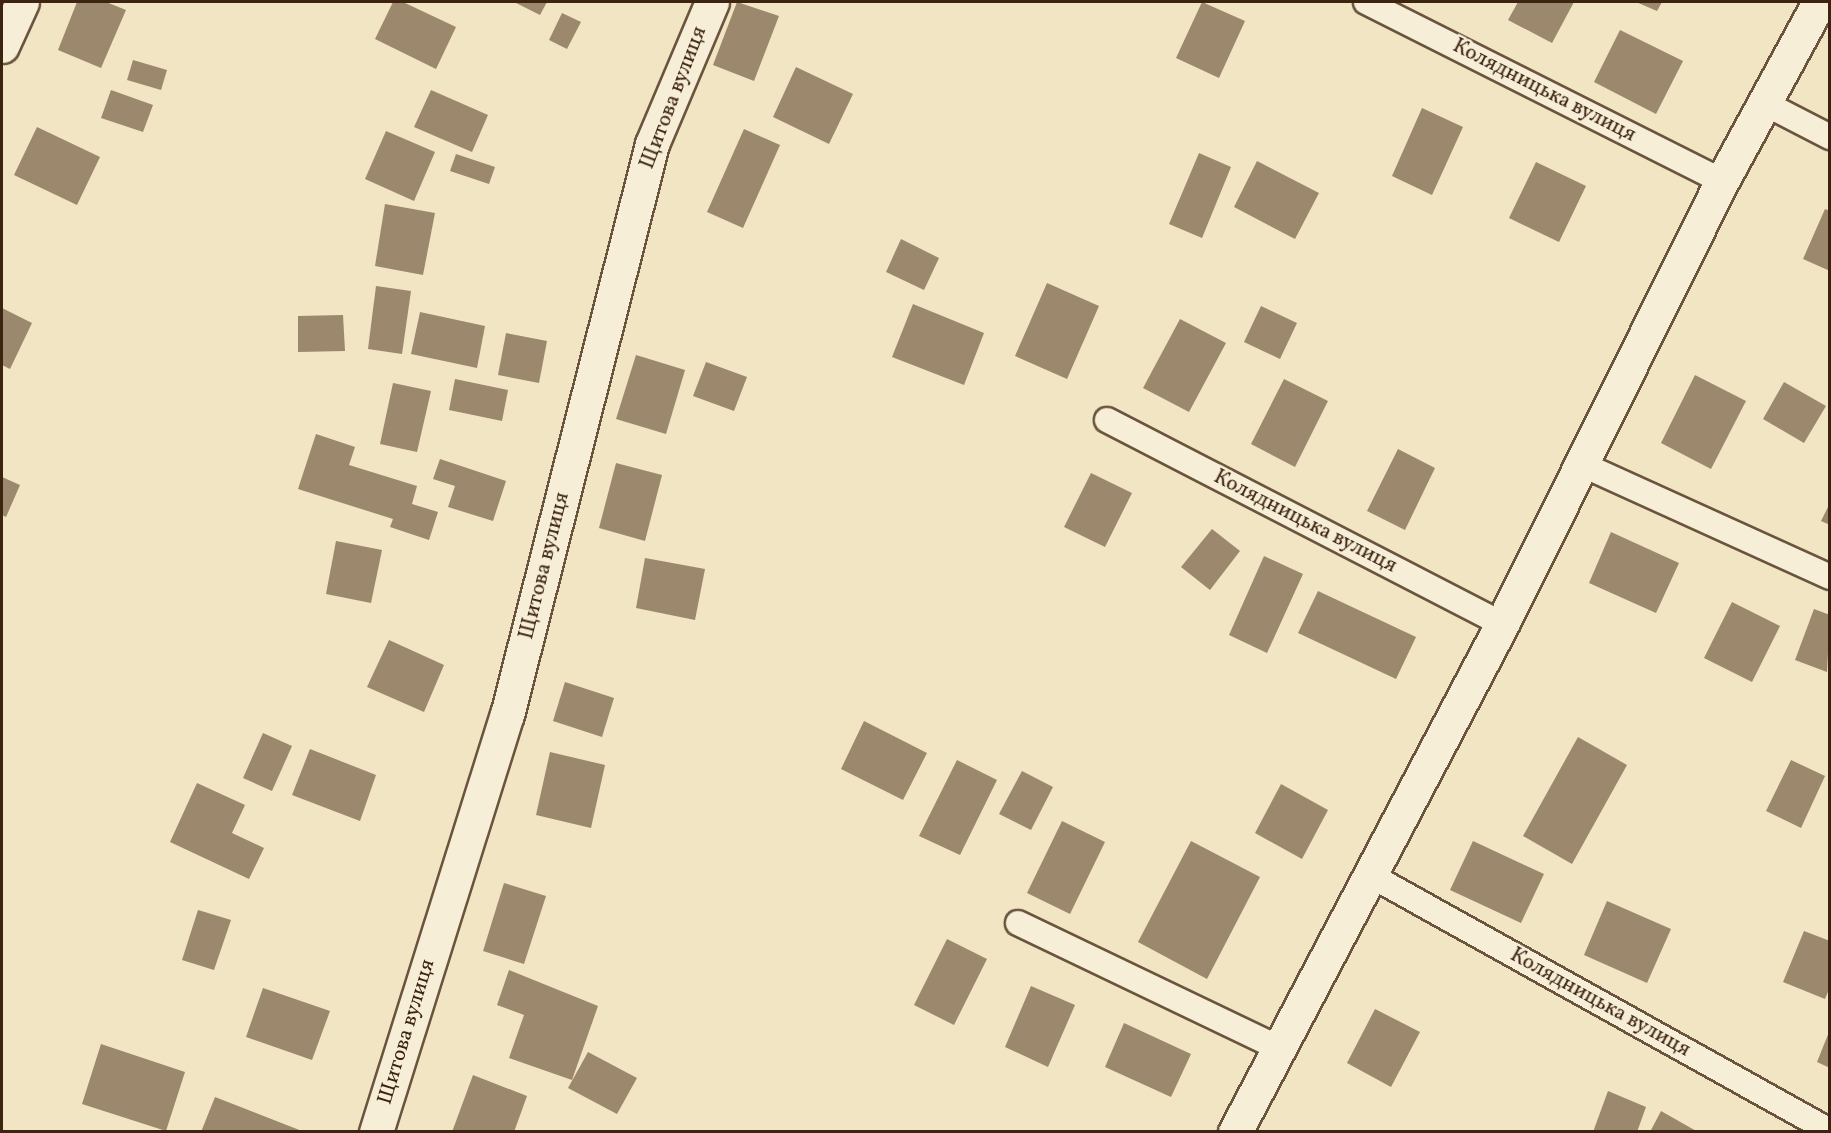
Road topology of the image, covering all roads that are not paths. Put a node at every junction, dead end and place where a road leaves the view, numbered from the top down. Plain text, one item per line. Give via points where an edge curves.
1 (22, 2) edge
2 (712, 2) edge
3 (1366, 2) edge
4 (1819, 2) edge
5 (2, 46) edge
6 (1766, 104) junction
7 (1830, 137) edge
8 (1722, 181) junction
9 (1107, 420) dead end
10 (1581, 464) junction
11 (1830, 577) edge
12 (1502, 624) junction
13 (1370, 874) junction
14 (1018, 923) dead end
15 (1280, 1048) junction
16 (376, 1131) edge
17 (1236, 1131) edge
18 (1830, 1131) edge

1 - 5 street
2 - 16 street, Щитова вулиця via 652,144 507,715
3 - 8 lane, Колядницька вулиця
4 - 6 street
6 - 7 lane
6 - 8 street
8 - 10 street
9 - 12 lane, Колядницька вулиця
10 - 11 lane
10 - 12 street
12 - 13 street
13 - 15 street
13 - 18 lane, Колядницька вулиця
14 - 15 lane
15 - 17 street

